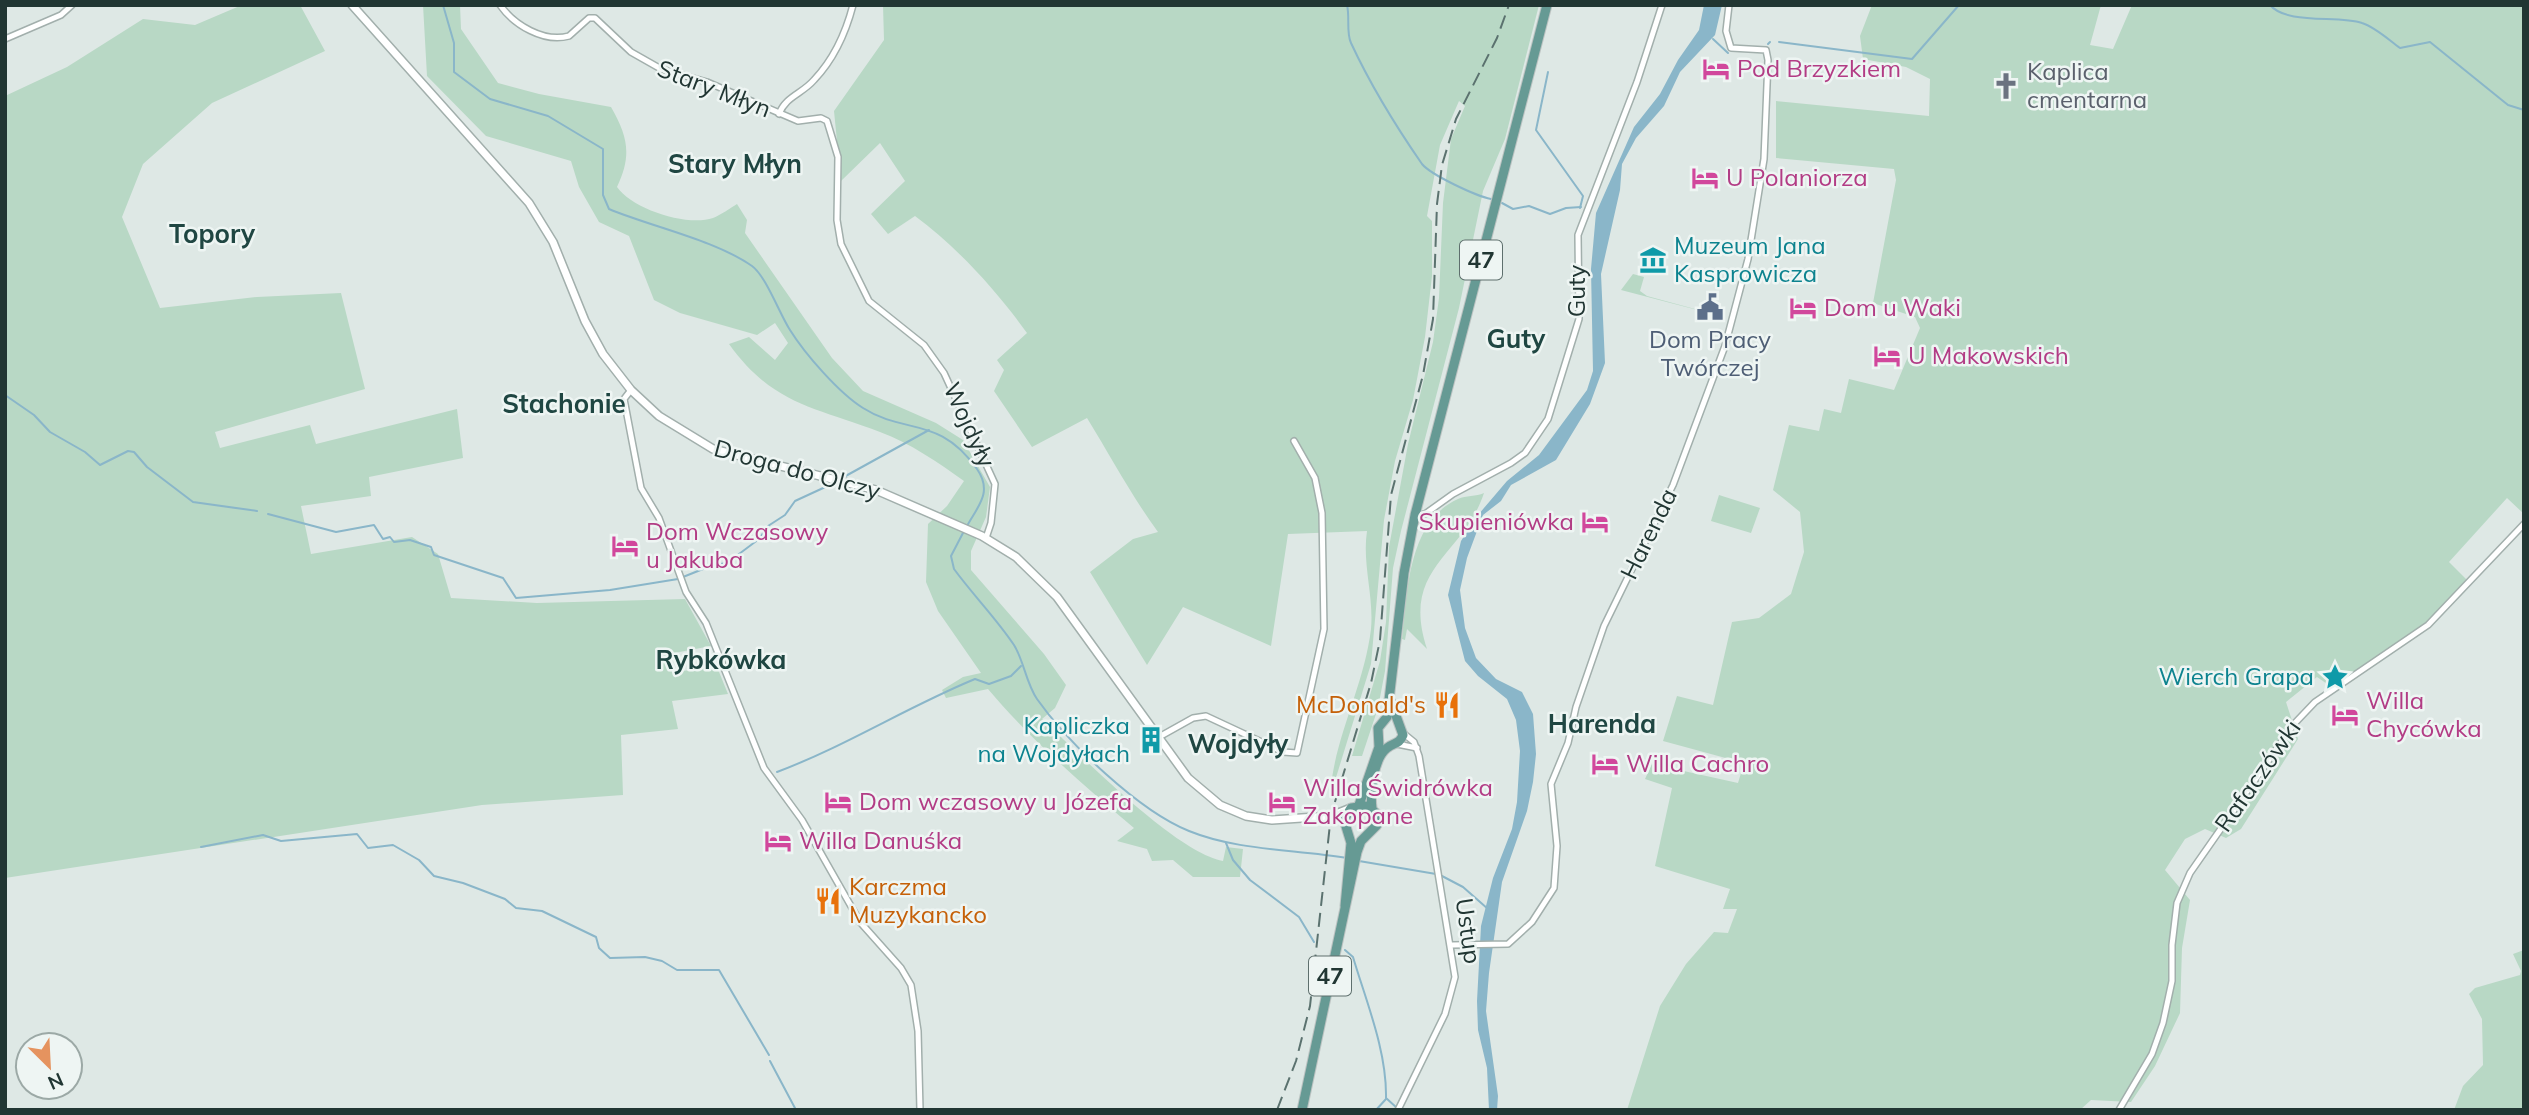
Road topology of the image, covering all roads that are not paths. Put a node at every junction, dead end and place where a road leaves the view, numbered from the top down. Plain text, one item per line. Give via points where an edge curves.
1 (72, 5) edge
2 (352, 5) edge
3 (500, 5) edge
4 (853, 5) edge
5 (1547, 5) edge
6 (1662, 5) edge
7 (1729, 5) edge
8 (5, 39) edge
9 (779, 114) junction
10 (844, 252) joint
11 (631, 390) junction
12 (1294, 441) dead end
13 (1415, 514) junction
14 (2524, 524) edge
15 (986, 538) junction
16 (1390, 697) junction
17 (1385, 722) junction
18 (1398, 722) junction
19 (1404, 733) junction
20 (1159, 737) junction
21 (1379, 740) junction
22 (1393, 745) junction
23 (1417, 748) junction
24 (1355, 807) junction
25 (1372, 808) junction
26 (1331, 816) junction
27 (1344, 822) junction
28 (1349, 835) junction
29 (1366, 837) junction
30 (1353, 855) junction
31 (1452, 945) junction
32 (920, 1110) edge
33 (1302, 1110) edge
34 (1398, 1110) edge
35 (2119, 1110) edge

1 - 8 street via 61,15
2 - 11 street, Droga do Olczy via 533,208 553,242 594,339
3 - 9 street, Stary Młyn via 513,20 545,36 569,36 595,18 645,61 716,85
4 - 9 street via 846,33 816,78 784,100
5 - 13 main road, 47
6 - 13 street, Guty via 1578,235 1579,319 1548,419 1525,453 1511,463 1425,514
7 - 31 street, Harenda via 1726,31 1731,48 1766,50 1764,159 1748,259 1725,346 1674,485 1604,626 1552,781 1557,846 1552,892 1532,922 1510,943
9 - 10 street, Stary Młyn via 798,121 827,121 838,157 837,220
10 - 15 street, Wojdyły via 869,301 924,345 944,373 995,484
11 - 15 street, Droga do Olczy via 674,427 713,449 869,488
11 - 32 street via 624,399 646,499 659,518 686,592 706,623 764,768 803,820 860,922 911,985 918,1031
12 - 20 street via 1315,478 1322,513 1324,629 1297,754 1283,752 1206,716
13 - 16 main road, 47
14 - 35 street, Rafaczówki via 2428,625 2315,702 2294,724 2190,873 2177,903 2172,981 2163,1023 2152,1054
15 - 20 street via 1043,581
16 - 17 main road, 47
16 - 18 main road, 47
17 - 18 main road
17 - 21 main road, 47 via 1378,729
18 - 19 main road, 47
19 - 22 main road, 47
19 - 23 street
20 - 26 street via 1195,785 1229,809 1268,820
21 - 22 main road
21 - 24 main road, 47
22 - 23 street
22 - 25 main road, 47 via 1378,763
23 - 31 street, Ustup
24 - 25 main road
24 - 26 street
24 - 27 main road, 47
25 - 29 main road, 47 via 1377,825
26 - 27 street
27 - 28 main road, 47
28 - 29 main road
28 - 30 main road, 47
29 - 30 main road, 47
30 - 33 main road, 47
31 - 34 street, Ustup via 1452,996

